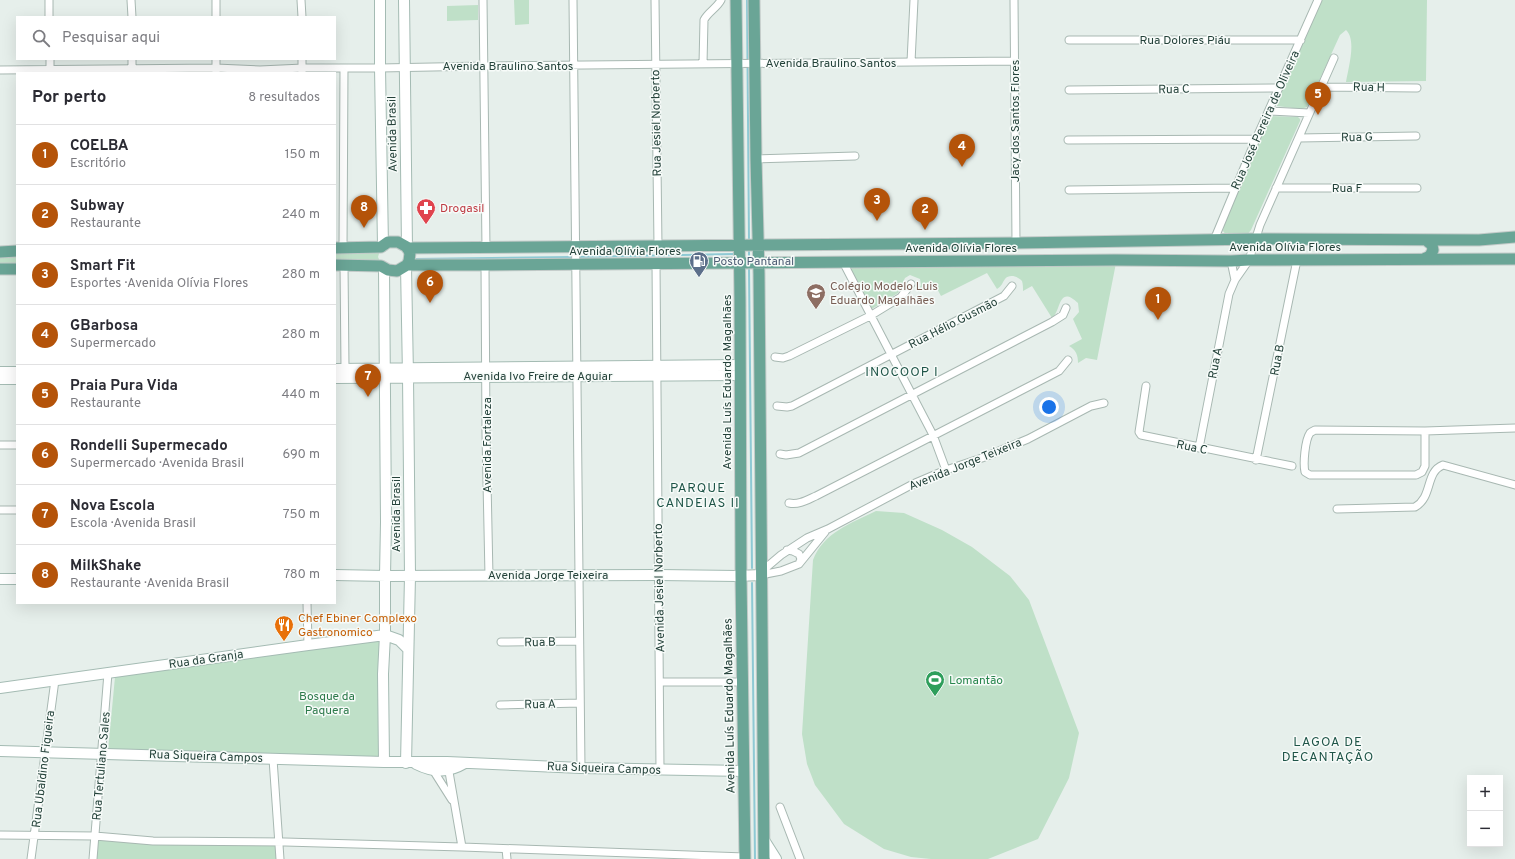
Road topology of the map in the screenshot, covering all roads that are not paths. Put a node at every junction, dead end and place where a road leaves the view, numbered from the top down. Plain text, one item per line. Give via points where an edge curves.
1 (49, 0) edge
2 (131, 0) edge
3 (216, 0) edge
4 (301, 0) edge
5 (380, 0) edge
6 (404, 0) edge
7 (483, 0) edge
8 (573, 0) edge
9 (655, 0) edge
10 (721, 0) edge
11 (736, 0) edge
12 (754, 0) edge
13 (914, 0) edge
14 (1014, 0) edge
15 (1318, 0) edge
16 (49, 16) edge
17 (132, 16) edge
18 (216, 16) edge
19 (302, 16) edge
20 (1069, 40) dead end
21 (1301, 40) junction
22 (1334, 58) dead end
23 (50, 60) edge
24 (132, 60) edge
25 (216, 60) edge
26 (1015, 61) junction
27 (911, 62) junction
28 (703, 64) junction
29 (738, 64) junction
30 (752, 64) junction
31 (574, 65) junction
32 (656, 65) junction
33 (485, 66) junction
34 (405, 67) junction
35 (344, 68) junction
36 (380, 68) junction
37 (0, 70) edge
38 (302, 70) edge
39 (50, 71) edge
40 (132, 71) edge
41 (176, 71) edge
42 (216, 71) edge
43 (260, 71) edge
44 (1320, 87) junction
45 (1279, 88) junction
46 (1417, 88) dead end
47 (1069, 90) dead end
48 (1268, 111) junction
49 (1309, 113) junction
50 (1416, 136) dead end
51 (1299, 138) junction
52 (1256, 139) junction
53 (1068, 140) dead end
54 (855, 156) dead end
55 (756, 159) junction
56 (1235, 188) junction
57 (1276, 188) junction
58 (1417, 188) dead end
59 (1069, 190) dead end
60 (1515, 237) edge
61 (1256, 239) junction
62 (1209, 240) junction
63 (1426, 240) junction
64 (872, 243) junction
65 (897, 243) junction
66 (1016, 243) junction
67 (739, 245) junction
68 (758, 245) junction
69 (382, 246) junction
70 (658, 246) junction
71 (407, 247) junction
72 (576, 247) junction
73 (339, 248) edge
74 (486, 248) junction
75 (16, 251) edge
76 (0, 252) edge
77 (1424, 259) junction
78 (1515, 259) edge
79 (1249, 260) junction
80 (1297, 260) junction
81 (895, 261) junction
82 (1203, 261) junction
83 (1230, 261) junction
84 (739, 262) junction
85 (758, 262) junction
86 (843, 262) junction
87 (876, 262) junction
88 (656, 263) junction
89 (576, 264) junction
90 (340, 265) edge
91 (485, 265) junction
92 (406, 266) junction
93 (382, 267) junction
94 (0, 269) edge
95 (16, 269) edge
96 (1235, 280) junction
97 (911, 284) dead end
98 (1012, 286) dead end
99 (1066, 308) dead end
100 (870, 316) junction
101 (891, 355) junction
102 (775, 357) dead end
103 (1068, 360) dead end
104 (340, 369) edge
105 (740, 370) junction
106 (657, 371) junction
107 (0, 372) edge
108 (16, 372) edge
109 (486, 372) junction
110 (576, 372) junction
111 (384, 373) junction
112 (408, 373) junction
113 (336, 378) edge
114 (0, 379) edge
115 (16, 379) edge
116 (1146, 386) dead end
117 (912, 395) junction
118 (1104, 403) dead end
119 (777, 406) dead end
120 (1515, 428) edge
121 (1425, 431) junction
122 (933, 435) junction
123 (0, 445) edge
124 (16, 445) edge
125 (1199, 448) junction
126 (780, 454) dead end
127 (1256, 460) junction
128 (1292, 466) dead end
129 (946, 470) junction
130 (1515, 485) edge
131 (789, 503) dead end
132 (1337, 509) dead end
133 (0, 510) edge
134 (16, 510) edge
135 (828, 529) junction
136 (787, 550) junction
137 (799, 564) junction
138 (763, 574) junction
139 (336, 575) edge
140 (659, 575) junction
141 (384, 576) junction
142 (410, 576) junction
143 (489, 576) junction
144 (579, 576) junction
145 (740, 576) junction
146 (0, 579) edge
147 (16, 579) edge
148 (306, 604) edge
149 (385, 636) junction
150 (579, 641) junction
151 (501, 642) dead end
152 (308, 645) junction
153 (408, 649) junction
154 (108, 674) junction
155 (55, 680) junction
156 (660, 682) junction
157 (742, 682) junction
158 (0, 688) edge
159 (580, 703) junction
160 (500, 704) dead end
161 (0, 751) edge
162 (46, 751) junction
163 (101, 753) junction
164 (273, 759) junction
165 (384, 762) junction
166 (409, 763) junction
167 (434, 766) junction
168 (448, 766) junction
169 (581, 768) junction
170 (660, 770) junction
171 (744, 771) junction
172 (454, 803) junction
173 (780, 807) dead end
174 (0, 834) edge
175 (35, 835) junction
176 (95, 836) junction
177 (764, 840) junction
178 (279, 842) junction
179 (462, 847) junction
180 (506, 849) junction
181 (585, 855) edge
182 (664, 856) edge
183 (745, 858) edge
184 (31, 859) edge
185 (93, 859) edge
186 (280, 859) edge
187 (507, 859) edge
188 (764, 859) edge
189 (776, 859) edge
190 (800, 859) edge

1 - 16 street
2 - 17 street
3 - 18 street
4 - 19 street
5 - 36 street, Avenida Brasil
6 - 34 street, Avenida Brasil
7 - 33 street
8 - 31 street
9 - 32 street, Rua Jesiel Norberto
10 - 28 street via 704,20
11 - 29 main road, Avenida Luís Eduardo Magalhães
12 - 30 main road
13 - 27 street
14 - 26 street, Jacy dos Santos Flores
15 - 21 street, Rua José Pereira de Oliveira
20 - 21 street, Rua Dolores Piáu
21 - 45 street, Rua José Pereira de Oliveira
22 - 44 street, Rua A
23 - 39 street
24 - 40 street
25 - 42 street
26 - 27 street, Avenida Braulino Santos
26 - 66 street, Jacy dos Santos Flores
27 - 30 street, Avenida Braulino Santos
28 - 29 street, Avenida Braulino Santos
28 - 32 street, Avenida Braulino Santos
29 - 30 street, Avenida Braulino Santos
29 - 67 main road, Avenida Luís Eduardo Magalhães
30 - 55 main road
31 - 32 street, Avenida Braulino Santos
31 - 33 street, Avenida Braulino Santos
31 - 72 street
32 - 70 street, Rua Jesiel Norberto
33 - 34 street, Avenida Braulino Santos
33 - 74 street
34 - 36 street, Avenida Braulino Santos
34 - 71 street, Avenida Brasil
35 - 36 street, Avenida Braulino Santos
35 - 38 street, Avenida Braulino Santos
35 - 73 street
36 - 69 street, Avenida Brasil
37 - 39 street, Avenida Braulino Santos
38 - 43 street, Avenida Braulino Santos
39 - 40 street, Avenida Braulino Santos
40 - 41 street, Avenida Braulino Santos
41 - 42 street, Avenida Braulino Santos
42 - 43 street, Avenida Braulino Santos
44 - 46 street, Rua H
44 - 49 street, Rua A
45 - 47 street, Rua C
45 - 48 street, Rua José Pereira de Oliveira
48 - 49 street
48 - 52 street, Rua José Pereira de Oliveira
49 - 51 street, Rua A
50 - 51 street, Rua G
51 - 57 street, Rua A
52 - 53 street
52 - 56 street, Rua José Pereira de Oliveira
54 - 55 street
55 - 68 main road
56 - 59 street
56 - 62 street, Rua José Pereira de Oliveira
57 - 58 street, Rua F
57 - 61 street, Rua A
60 - 63 main road, Avenida Olívia Flores
61 - 62 main road, Avenida Olívia Flores
61 - 63 main road, Avenida Olívia Flores
61 - 79 street, Rua A
62 - 66 main road, Avenida Olívia Flores
62 - 82 main road via 1200,247
63 - 77 main road via 1432,245 1433,250 1430,256
64 - 65 main road, Avenida Olívia Flores
64 - 68 main road, Avenida Olívia Flores
64 - 87 main road via 880,250
65 - 66 main road, Avenida Olívia Flores
65 - 81 main road via 891,251
67 - 68 main road, Avenida Olívia Flores
67 - 70 main road, Avenida Olívia Flores
67 - 84 main road, Avenida Luís Eduardo Magalhães
68 - 85 main road
69 - 71 main road, Avenida Olívia Flores via 388,242 398,242
69 - 73 main road, Avenida Olívia Flores
69 - 93 main road, Avenida Brasil via 378,257
70 - 72 main road, Avenida Olívia Flores
71 - 74 main road, Avenida Olívia Flores
71 - 92 main road, Avenida Brasil via 410,253
72 - 74 main road, Avenida Olívia Flores
72 - 89 street
75 - 76 main road
77 - 78 main road, Avenida Olívia Flores
77 - 80 main road, Avenida Olívia Flores
79 - 80 main road, Avenida Olívia Flores
79 - 83 main road, Avenida Olívia Flores
79 - 96 street, Rua A
80 - 127 street, Rua B
81 - 82 main road, Avenida Olívia Flores
81 - 87 main road, Avenida Olívia Flores
82 - 83 main road, Avenida Olívia Flores
83 - 96 street
84 - 85 main road, Avenida Olívia Flores
84 - 88 main road, Avenida Olívia Flores
84 - 105 main road, Avenida Luís Eduardo Magalhães
85 - 86 main road, Avenida Olívia Flores
85 - 138 main road
86 - 87 main road, Avenida Olívia Flores
86 - 100 street
88 - 89 main road, Avenida Olívia Flores
88 - 106 street, Avenida Jesiel Norberto
89 - 91 main road, Avenida Olívia Flores
89 - 110 street
90 - 93 main road, Avenida Olívia Flores
90 - 104 street
91 - 92 main road, Avenida Olívia Flores
91 - 109 street, Avenida Fortaleza
92 - 93 main road, Avenida Olívia Flores via 397,271
92 - 112 street, Avenida Brasil
93 - 111 street, Avenida Brasil
94 - 95 main road
96 - 125 street, Rua A via 1229,294
97 - 100 street via 901,297
98 - 101 street, Rua Hélio Gusmão via 1004,296
99 - 117 street via 1059,319
100 - 101 street
100 - 102 street via 789,356
101 - 117 street
101 - 119 street, Rua Hélio Gusmão via 792,406
103 - 122 street via 1059,371
104 - 111 street, Avenida Ivo Freire de Aguiar
105 - 106 street, Avenida Ivo Freire de Aguiar
105 - 145 main road, Avenida Luís Eduardo Magalhães
106 - 110 street, Avenida Ivo Freire de Aguiar
106 - 140 street, Avenida Jesiel Norberto
107 - 108 street
109 - 110 street, Avenida Ivo Freire de Aguiar
109 - 112 street, Avenida Ivo Freire de Aguiar
109 - 143 street, Avenida Fortaleza
110 - 144 street
111 - 112 street, Avenida Ivo Freire de Aguiar
111 - 113 street, Avenida Ivo Freire de Aguiar
111 - 141 street, Avenida Brasil
112 - 142 street, Avenida Brasil
114 - 115 street
116 - 125 street, Rua C via 1139,432 1141,435
117 - 122 street
117 - 126 street via 799,453
118 - 129 street, Avenida Jorge Teixeira via 1091,406 1028,439
120 - 121 street
121 - 121 street via 1315,430 1310,432 1303,466 1305,472 1310,475 1416,475 1422,472 1425,466
122 - 129 street
122 - 131 street via 816,496 794,504
123 - 124 street
125 - 127 street, Rua C
127 - 128 street, Rua C
129 - 135 street, Avenida Jorge Teixeira via 913,484
130 - 132 street via 1443,465 1433,473 1425,498 1415,507
133 - 134 street
135 - 136 street, Avenida Jorge Teixeira
135 - 137 street, Avenida Jorge Teixeira
136 - 137 street via 799,554
136 - 138 street, Avenida Jorge Teixeira via 768,566
137 - 138 street, Avenida Jorge Teixeira
138 - 145 street, Avenida Jorge Teixeira
138 - 177 main road
139 - 141 street, Avenida Jorge Teixeira
140 - 144 street, Avenida Jorge Teixeira
140 - 145 street, Avenida Jorge Teixeira
140 - 156 street, Avenida Jesiel Norberto
141 - 142 street, Avenida Jorge Teixeira
141 - 149 street, Avenida Brasil
142 - 143 street, Avenida Jorge Teixeira
142 - 153 street, Avenida Brasil
143 - 144 street, Avenida Jorge Teixeira
144 - 150 street
145 - 157 main road, Avenida Luís Eduardo Magalhães
146 - 147 street
148 - 152 street
149 - 152 street, Rua da Granja
149 - 153 street, Rua da Granja via 400,640
149 - 165 street, Avenida Brasil
150 - 151 street, Rua B
150 - 159 street
152 - 154 street, Rua da Granja
153 - 166 street, Avenida Brasil
154 - 155 street, Rua da Granja
154 - 163 street, Rua Tertuliano Sales
155 - 158 street, Rua da Granja
155 - 162 street, Rua Ubaldino Figueira
156 - 157 street
156 - 170 street, Avenida Jesiel Norberto
157 - 171 main road, Avenida Luís Eduardo Magalhães
159 - 160 street, Rua A
159 - 169 street
161 - 162 street, Rua Siqueira Campos
162 - 163 street, Rua Siqueira Campos
162 - 175 street, Rua Ubaldino Figueira
163 - 164 street, Rua Siqueira Campos
163 - 176 street, Rua Tertuliano Sales
164 - 165 street, Rua Siqueira Campos
164 - 178 street
165 - 166 street, Rua Siqueira Campos
166 - 167 street, Rua Siqueira Campos
167 - 168 street, Rua Siqueira Campos via 441,771
167 - 172 street
168 - 169 street, Rua Siqueira Campos via 465,763
168 - 172 street
169 - 170 street, Rua Siqueira Campos
170 - 171 street, Rua Siqueira Campos
171 - 183 main road, Avenida Luís Eduardo Magalhães
172 - 179 street
173 - 190 street
174 - 175 street
175 - 176 street
175 - 184 street, Rua Ubaldino Figueira
176 - 178 street via 153,841
176 - 185 street, Rua Tertuliano Sales
177 - 188 main road
177 - 189 street
178 - 179 street
178 - 186 street
179 - 180 street
180 - 181 street
180 - 187 street
181 - 182 street
182 - 183 street

